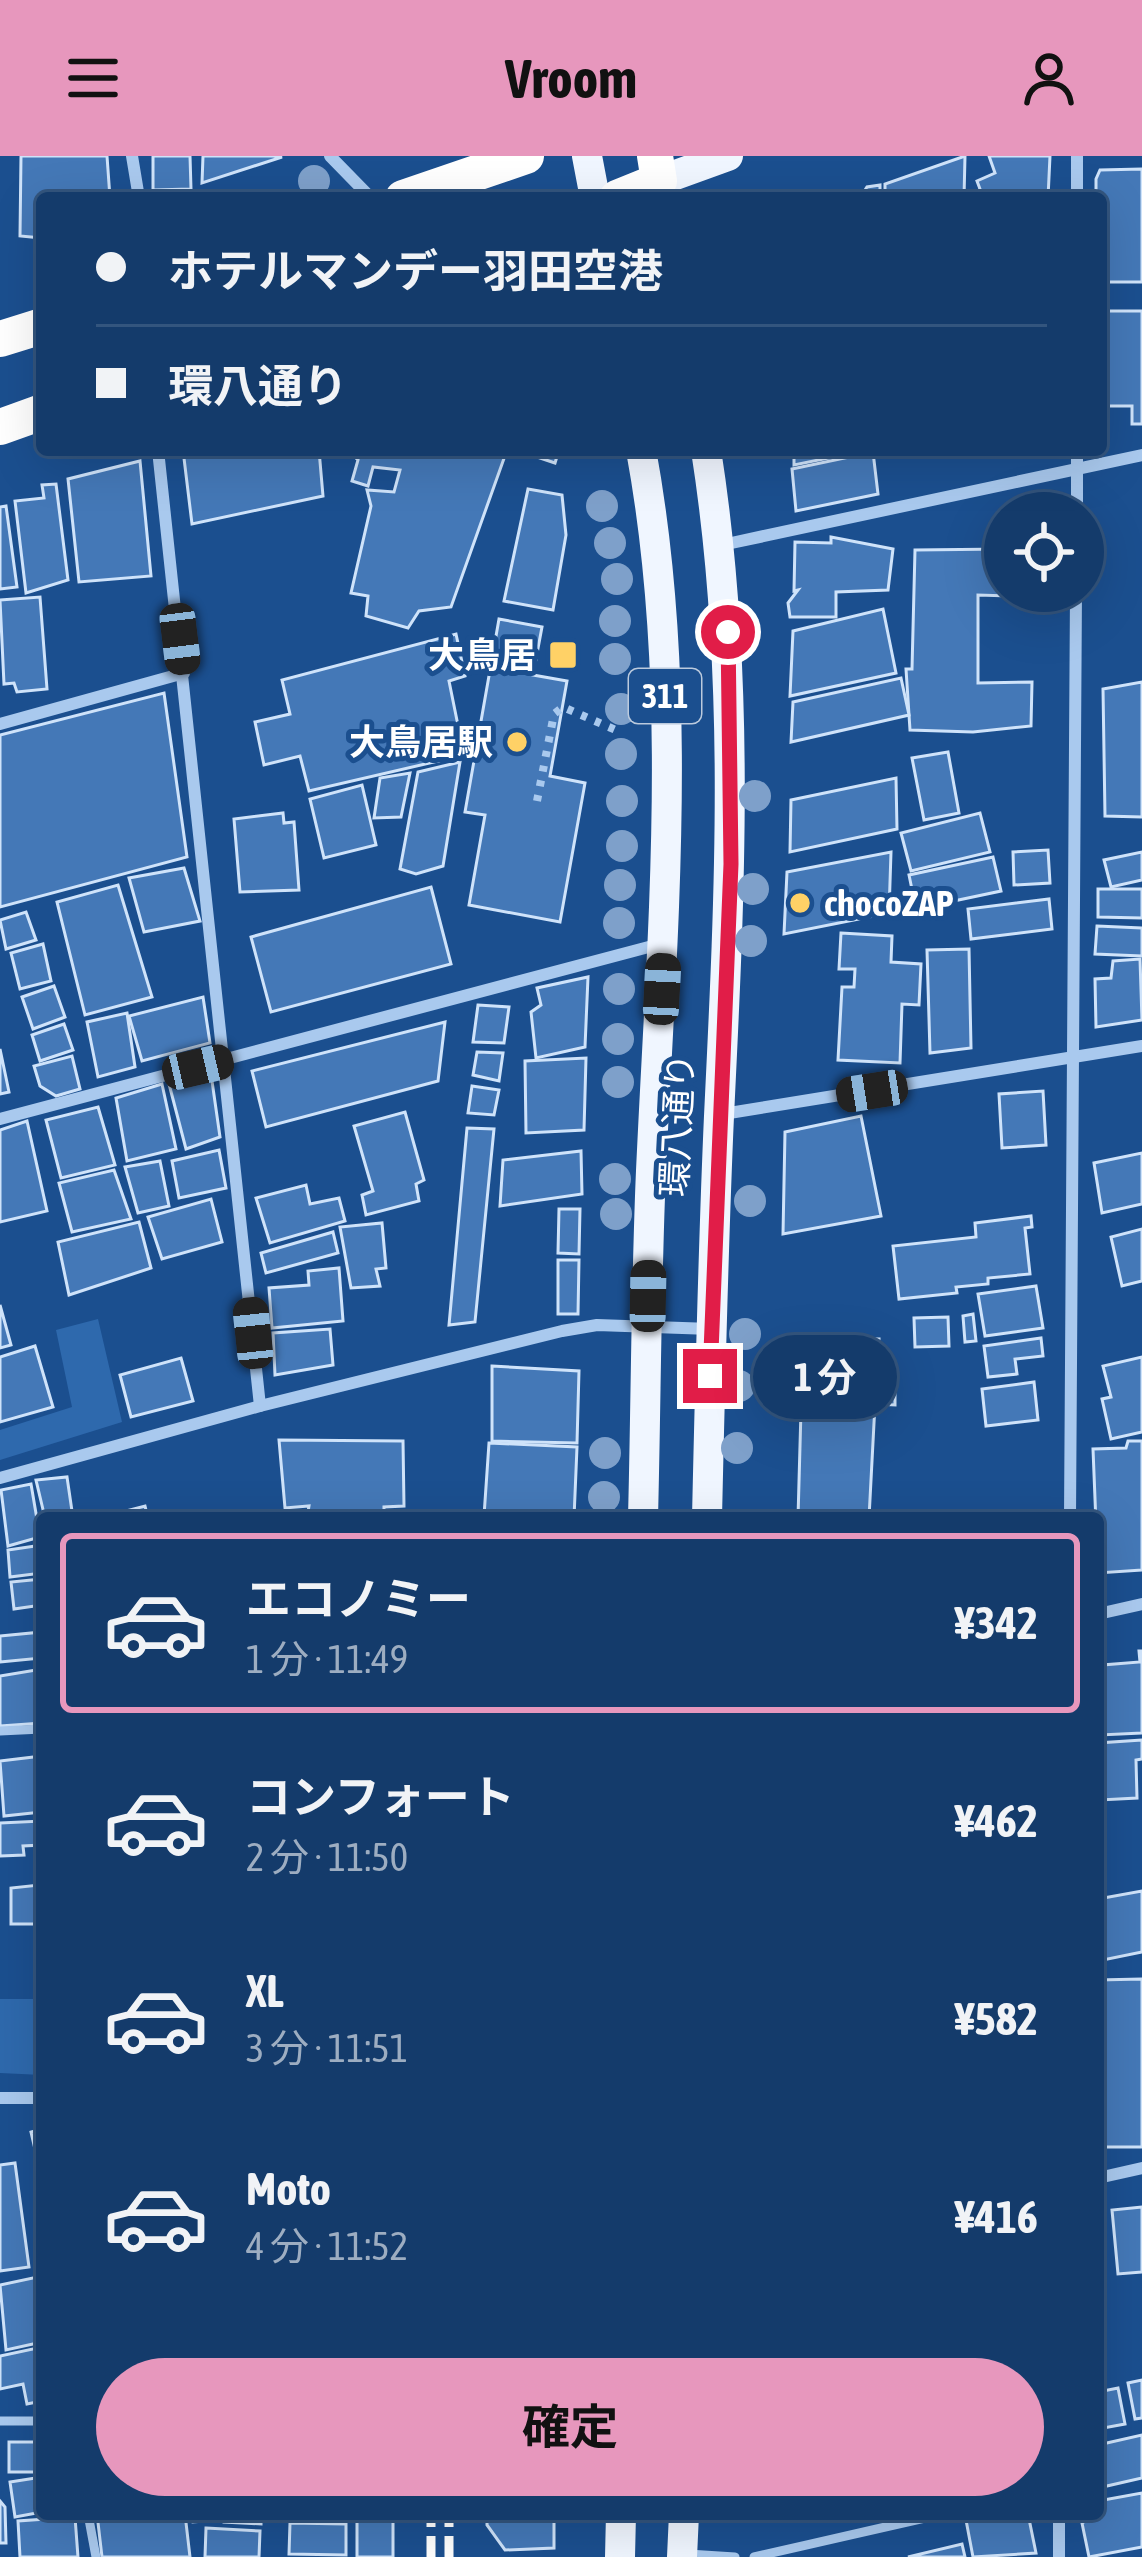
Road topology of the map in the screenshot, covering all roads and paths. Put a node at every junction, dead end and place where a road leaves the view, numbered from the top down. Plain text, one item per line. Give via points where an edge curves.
1 (132, 156) edge
2 (330, 156) edge
3 (526, 156) edge
4 (587, 156) edge
5 (728, 156) edge
6 (1077, 156) edge
7 (658, 178) edge
8 (138, 192) edge
9 (365, 192) edge
10 (421, 192) edge
11 (594, 192) edge
12 (629, 192) edge
13 (1077, 192) edge
14 (36, 328) edge
15 (0, 339) edge
16 (36, 414) edge
17 (0, 427) edge
18 (1142, 455) edge
19 (159, 456) edge
20 (641, 456) edge
21 (707, 456) edge
22 (1077, 456) edge
23 (1077, 469) junction
24 (1077, 492) edge
25 (722, 545) junction
26 (1076, 612) edge
27 (184, 674) junction
28 (0, 724) edge
29 (618, 731) dead end
30 (537, 801) dead end
31 (664, 944) junction
32 (1142, 1046) edge
33 (1075, 1057) junction
34 (226, 1061) junction
35 (719, 1114) junction
36 (0, 1119) edge
37 (648, 1326) junction
38 (712, 1329) junction
39 (260, 1406) junction
40 (0, 1478) edge
41 (644, 1512) edge
42 (707, 1512) edge
43 (1070, 1512) edge
44 (1142, 1604) edge
45 (1104, 1613) edge
46 (36, 1729) edge
47 (0, 1731) edge
48 (0, 2098) edge
49 (36, 2098) edge
50 (1142, 2168) edge
51 (1104, 2177) edge
52 (0, 2421) edge
53 (36, 2421) edge
54 (89, 2520) edge
55 (621, 2520) edge
56 (684, 2520) edge
57 (916, 2520) edge
58 (1060, 2520) edge
59 (682, 2555) edge
60 (96, 2557) edge
61 (620, 2557) edge
62 (735, 2557) edge
63 (754, 2557) edge
64 (1059, 2557) edge

1 - 8 street
2 - 9 street
3 - 10 highway
4 - 11 main road
5 - 7 main road
6 - 13 street
7 - 12 highway
14 - 15 highway
16 - 17 highway
18 - 23 street
19 - 27 street
20 - 31 main road, 環八通り / 311 via 661,608 669,801
21 - 25 main road, 環八通り / 311
22 - 23 street
23 - 24 street
23 - 25 street
25 - 35 main road, 環八通り / 311 via 731,864
26 - 33 street
27 - 28 street
27 - 34 street
29 - 30 path via 563,707 554,714
31 - 34 street
31 - 37 main road, 環八通り / 311
32 - 33 street
33 - 35 street
33 - 43 street
34 - 36 street
34 - 39 street
35 - 38 main road, 環八通り / 311
37 - 38 street
37 - 39 street via 562,1331
37 - 41 main road, 環八通り / 311
38 - 42 main road, 環八通り / 311
39 - 40 street
44 - 45 street
46 - 47 lane
48 - 49 street
50 - 51 street
52 - 53 lane
54 - 60 lane
55 - 61 main road
56 - 59 main road
57 - 63 lane
58 - 64 street
59 - 62 lane

